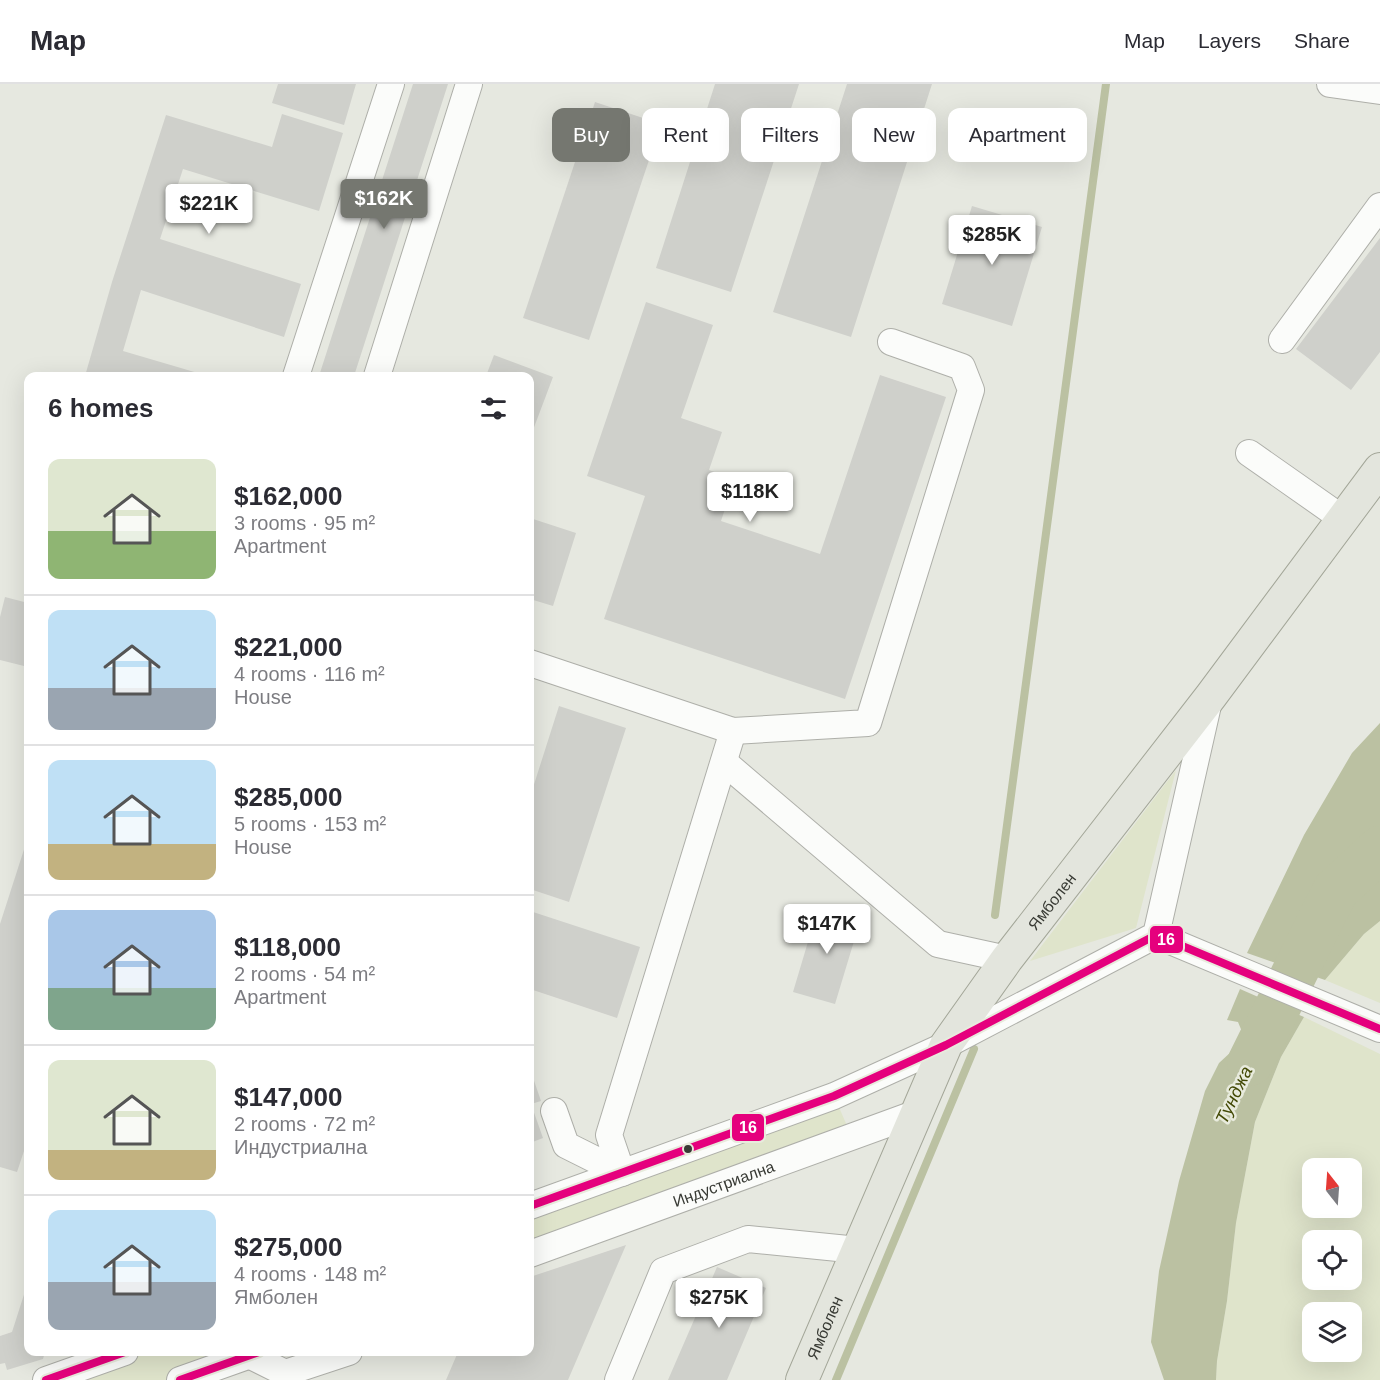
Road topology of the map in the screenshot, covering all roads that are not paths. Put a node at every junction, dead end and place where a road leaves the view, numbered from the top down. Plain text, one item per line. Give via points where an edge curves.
1 (391, 84) edge
2 (470, 84) edge
3 (1330, 84) edge
4 (1380, 91) edge
5 (1380, 206) edge
6 (1282, 340) dead end
7 (891, 342) dead end
8 (297, 372) edge
9 (378, 372) edge
10 (1249, 453) dead end
11 (1380, 469) edge
12 (1343, 519) junction
13 (534, 664) edge
14 (1210, 696) junction
15 (733, 731) junction
16 (724, 762) junction
17 (1156, 935) junction
18 (1007, 958) junction
19 (1380, 1029) edge
20 (946, 1045) junction
21 (554, 1110) dead end
22 (917, 1113) junction
23 (622, 1173) junction
24 (534, 1205) edge
25 (858, 1250) junction
26 (534, 1253) edge
27 (111, 1356) edge
28 (242, 1356) edge
29 (255, 1356) edge
30 (337, 1356) edge
31 (60, 1371) edge
32 (180, 1380) edge
33 (618, 1380) edge
34 (802, 1380) edge

1 - 8 street
2 - 9 street
3 - 4 street
5 - 6 street
7 - 15 street via 962,367 971,390 868,723
10 - 12 street
11 - 12 main road, Ямболен
12 - 14 main road, Ямболен
13 - 15 street
14 - 17 street
14 - 18 main road, Ямболен
15 - 16 street
16 - 18 street via 938,944
16 - 23 street via 609,1135
17 - 19 street
17 - 20 street
18 - 20 main road, Ямболен
20 - 22 main road, Ямболен
20 - 23 street via 834,1096
21 - 23 street via 566,1145
22 - 25 main road, Ямболен
22 - 26 street, Индустриална
23 - 24 street
25 - 33 street via 748,1239 663,1271
25 - 34 main road, Ямболен
27 - 31 street
28 - 32 street
29 - 30 street via 285,1373

